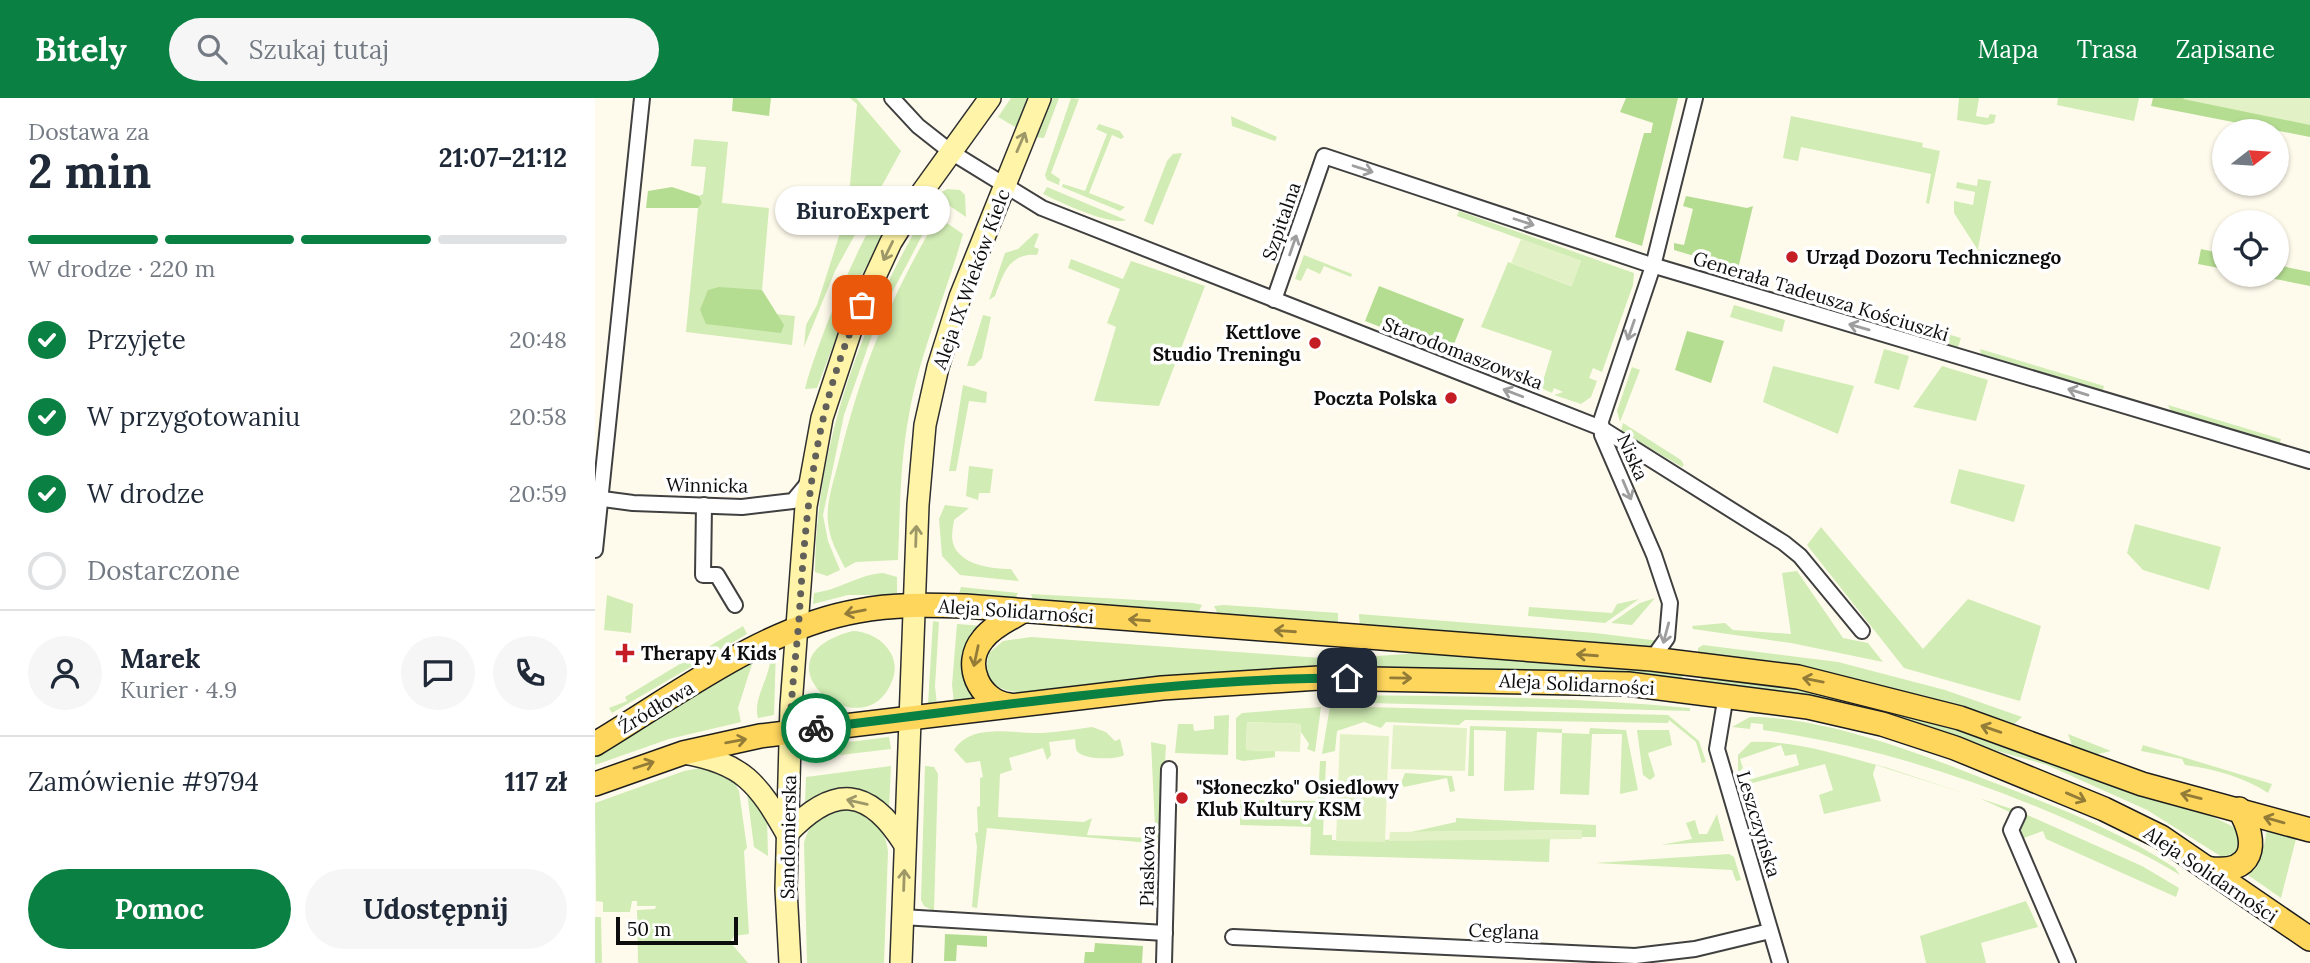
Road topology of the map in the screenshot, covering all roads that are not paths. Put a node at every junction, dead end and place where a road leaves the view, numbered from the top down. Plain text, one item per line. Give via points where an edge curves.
1 (642, 98) edge
2 (892, 98) edge
3 (990, 98) edge
4 (1040, 98) edge
5 (1695, 98) edge
6 (951, 152) junction
7 (1324, 156) joint
8 (1004, 187) junction
9 (1653, 266) junction
10 (1274, 300) junction
11 (1601, 428) junction
12 (2310, 461) edge
13 (809, 482) junction
14 (598, 498) edge
15 (703, 505) junction
16 (595, 550) edge
17 (913, 604) junction
18 (735, 605) dead end
19 (1023, 611) junction
20 (798, 628) junction
21 (1862, 631) dead end
22 (1652, 659) junction
23 (1726, 695) junction
24 (1010, 705) junction
25 (909, 717) junction
26 (790, 731) junction
27 (595, 744) edge
28 (683, 753) junction
29 (1169, 769) dead end
30 (595, 784) edge
31 (2239, 809) junction
32 (2018, 815) dead end
33 (2310, 830) edge
34 (787, 834) junction
35 (905, 845) junction
36 (2206, 868) junction
37 (902, 917) junction
38 (1770, 931) junction
39 (1165, 933) junction
40 (1233, 937) dead end
41 (2310, 939) edge
42 (790, 963) edge
43 (901, 963) edge
44 (1164, 963) edge
45 (1780, 963) edge
46 (2068, 963) edge

1 - 14 street
2 - 6 street, Starodomaszowska
3 - 6 main road
8 -> 4 main road, Aleja IX Wieków Kielc
5 - 9 street, Niska
6 - 8 street, Starodomaszowska
6 -> 13 main road via 891,243 853,324 825,409
7 -> 9 street, Generała Tadeusza Kościuszki
10 -> 7 street, Szpitalna
8 - 10 street, Starodomaszowska via 1042,208
17 -> 8 main road, Aleja IX Wieków Kielc via 921,458 931,397 960,297
9 -> 11 street, Niska
12 -> 9 street, Generała Tadeusza Kościuszki
11 -> 10 street, Starodomaszowska
11 - 21 street, Starodomaszowska via 1784,543
11 -> 22 street, Niska via 1670,603 1667,638
13 - 15 street, Winnicka via 793,501
13 - 20 main road
14 - 15 street, Winnicka
14 - 16 street
15 - 18 street via 703,575 717,575
17 - 19 main road, Aleja Solidarności
17 -> 20 main road, Źródłowa via 856,611
17 - 25 main road, Aleja IX Wieków Kielc
22 -> 19 main road, Aleja Solidarności
19 -> 24 main road via 986,635 974,656 980,687 995,702
20 - 26 main road, Sandomierska
20 - 27 main road, Źródłowa
31 -> 22 main road, Aleja Solidarności via 2142,784 1960,718 1866,692 1787,676
24 -> 23 main road, Aleja Solidarności via 1186,686 1319,678 1569,681
23 -> 36 main road, Aleja Solidarności via 1843,714 1955,748 2104,809 2161,837
23 - 38 street, Leszczyńska via 1717,749
24 - 25 main road, Aleja Solidarności
25 - 26 main road, Aleja Solidarności
25 - 35 main road
28 -> 26 main road
26 - 34 main road, Sandomierska
30 -> 28 main road
28 - 34 main road via 716,761 746,776
29 - 39 street, Piaskowa
33 -> 31 main road, Aleja Solidarności
31 - 36 main road via 2248,825 2251,850 2244,862 2233,868
32 - 46 street via 2011,830
35 -> 34 main road via 878,809 847,799 821,805
34 - 42 main road, Sandomierska
37 -> 35 main road
36 - 41 main road, Aleja Solidarności
37 - 39 street
37 - 43 main road
38 - 40 street, Ceglana via 1695,949 1635,956
38 - 45 street, Leszczyńska
39 - 44 street, Piaskowa

